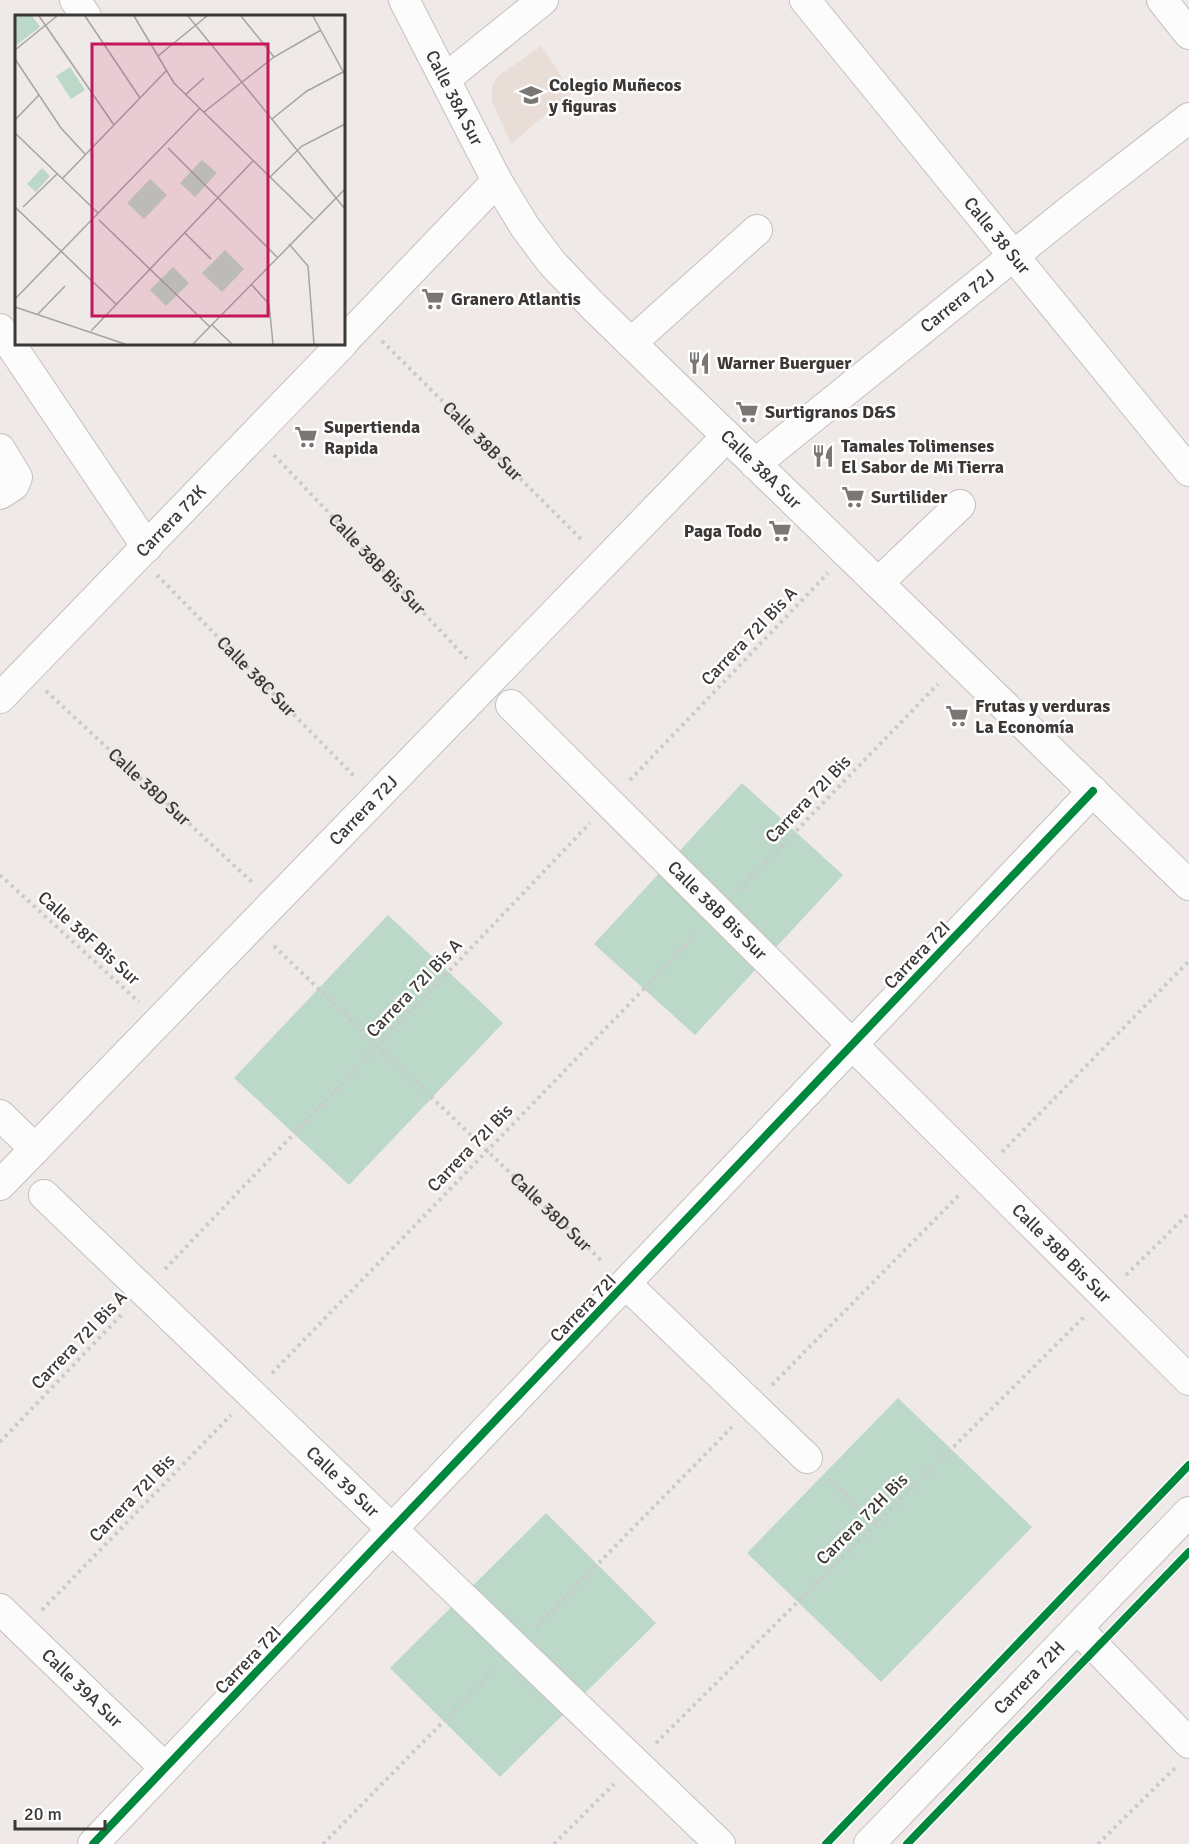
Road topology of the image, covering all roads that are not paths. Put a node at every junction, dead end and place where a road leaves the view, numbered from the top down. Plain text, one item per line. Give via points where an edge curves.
1 (75, 0) edge
2 (404, 0) edge
3 (543, 0) edge
4 (805, 0) edge
5 (1162, 0) edge
6 (85, 15) edge
7 (1189, 34) edge
8 (445, 79) junction
9 (1189, 118) edge
10 (497, 181) junction
11 (757, 230) dead end
12 (1014, 256) junction
13 (1, 333) edge
14 (349, 336) edge
15 (630, 343) junction
16 (332, 345) edge
17 (313, 355) edge
18 (727, 436) junction
19 (0, 449) edge
20 (755, 464) junction
21 (1189, 471) edge
22 (0, 494) edge
23 (960, 505) dead end
24 (142, 551) junction
25 (878, 583) junction
26 (0, 698) edge
27 (511, 705) dead end
28 (1093, 791) junction
29 (1189, 885) edge
30 (852, 1045) junction
31 (0, 1115) edge
32 (35, 1149) junction
33 (0, 1185) edge
34 (44, 1195) dead end
35 (626, 1284) junction
36 (1189, 1380) edge
37 (807, 1458) road end
38 (1189, 1512) edge
39 (392, 1530) junction
40 (0, 1609) edge
41 (1078, 1629) junction
42 (1185, 1752) edge
43 (165, 1768) junction
44 (93, 1844) edge
45 (720, 1844) edge
46 (869, 1844) edge

1 - 6 street
2 - 8 street, Calle 38A Sur
3 - 8 street
4 - 12 street, Calle 38 Sur
5 - 7 street
8 - 10 street, Calle 38A Sur
9 - 12 street, Carrera 72J
10 - 14 street, Carrera 72K
10 - 15 street, Calle 38A Sur via 552,263
11 - 15 street
12 - 20 street, Carrera 72J
12 - 21 street, Calle 38 Sur
13 - 24 street
15 - 18 street, Calle 38A Sur
16 - 17 street, Carrera 72K
17 - 24 street, Carrera 72K via 254,434
18 - 20 street, Calle 38A Sur
18 - 32 street, Carrera 72J
19 - 22 street via 17,477 14,485
20 - 25 street, Calle 38A Sur
23 - 25 street
24 - 26 street, Carrera 72K
25 - 28 street, Calle 38A Sur
27 - 30 street, Calle 38B Bis Sur
28 - 29 street, Calle 38A Sur
28 - 30 street, Carrera 72I
30 - 35 street, Carrera 72I
30 - 36 street, Calle 38B Bis Sur
31 - 32 street
32 - 33 street, Carrera 72J
34 - 39 street, Calle 39 Sur
35 - 37 street
35 - 39 street, Carrera 72I
38 - 41 street, Carrera 72H
39 - 43 street, Carrera 72I
39 - 45 street, Calle 39 Sur
40 - 43 street, Calle 39A Sur
41 - 42 street
41 - 46 street, Carrera 72H
43 - 44 street, Carrera 72I

